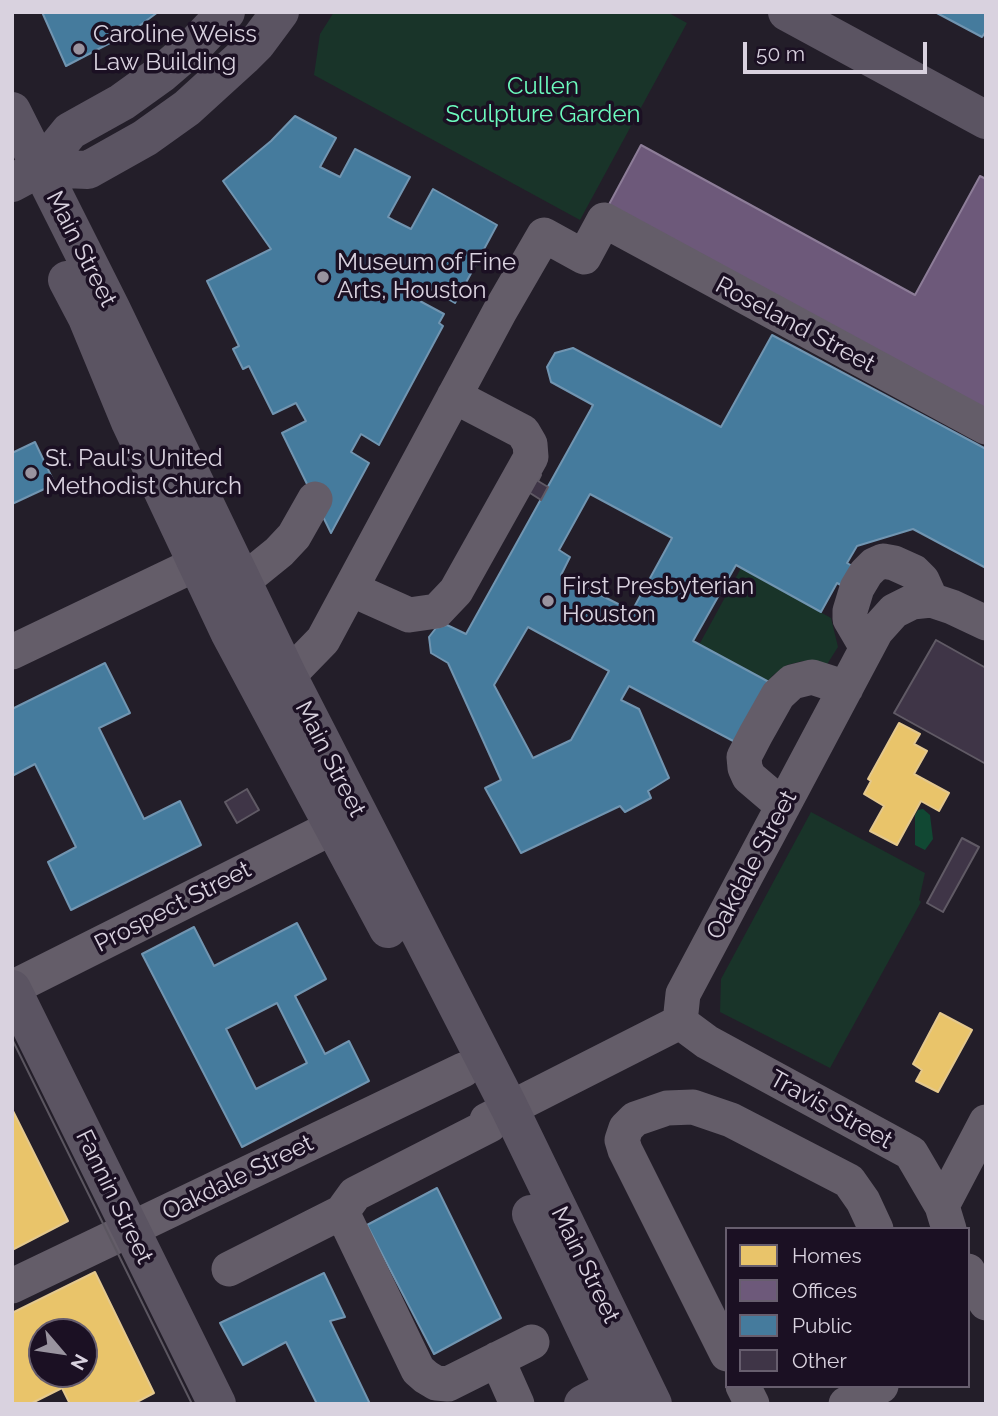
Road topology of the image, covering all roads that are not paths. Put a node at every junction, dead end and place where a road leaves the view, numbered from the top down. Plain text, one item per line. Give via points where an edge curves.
1 (226, 12) edge
2 (281, 12) edge
3 (787, 12) edge
4 (982, 109) edge
5 (12, 111) edge
6 (20, 176) edge
7 (454, 396) junction
8 (986, 427) edge
9 (310, 509) dead end
10 (217, 581) junction
11 (351, 589) junction
12 (931, 600) junction
13 (986, 624) edge
14 (867, 648) junction
15 (12, 652) edge
16 (276, 686) junction
17 (846, 688) junction
18 (783, 806) junction
19 (334, 827) junction
20 (12, 988) edge
21 (680, 1022) junction
22 (463, 1070) junction
23 (495, 1117) junction
24 (986, 1122) edge
25 (342, 1212) junction
26 (946, 1217) edge
27 (875, 1227) edge
28 (130, 1230) junction
29 (229, 1269) dead end
30 (970, 1275) edge
31 (12, 1286) edge
32 (986, 1303) edge
33 (532, 1342) dead end
34 (725, 1350) edge
35 (498, 1359) junction
36 (744, 1388) edge
37 (877, 1388) edge
38 (622, 1395) edge
39 (217, 1404) edge
40 (517, 1404) edge
41 (752, 1404) edge
42 (846, 1404) edge

1 - 6 main road via 161,74 70,131
2 - 6 main road via 243,57 187,108 145,138 88,170
3 - 4 main road
5 - 6 main road, Main Street
6 - 10 main road, Main Street via 111,308
7 - 8 street, Roseland Street via 544,236 584,257 604,220
7 - 11 street
7 - 11 street via 523,432 531,457 456,592 438,611 409,615
9 - 10 street via 279,552
10 - 15 street
10 - 16 main road, Main Street
11 - 16 street via 323,640
12 - 13 street
12 - 14 street, Oakdale Street via 894,611
12 - 14 street via 914,572 883,561 874,565 858,588 850,611
14 - 17 street, Oakdale Street
16 - 19 main road, Main Street
16 - 23 main road, Main Street
17 - 18 street, Oakdale Street
17 - 18 street via 812,677 792,682 778,695 756,734 744,757 745,768 749,777
18 - 21 street, Oakdale Street via 683,994
19 - 20 street, Prospect Street
19 - 22 main road, Main Street
20 - 28 main road, Fannin Street
21 - 23 street
21 - 26 street, Travis Street via 707,1042 911,1153
22 - 23 main road, Main Street
22 - 28 street, Oakdale Street
23 - 25 street via 355,1194
23 - 38 main road, Main Street
24 - 26 street
25 - 29 street
25 - 35 street via 418,1370 436,1383 448,1384
27 - 34 street via 849,1181 731,1120 693,1107 667,1108 635,1119 622,1140 625,1150
28 - 31 street, Oakdale Street
28 - 39 main road, Fannin Street
30 - 32 street
33 - 35 street
35 - 40 street
36 - 41 street
37 - 42 street

